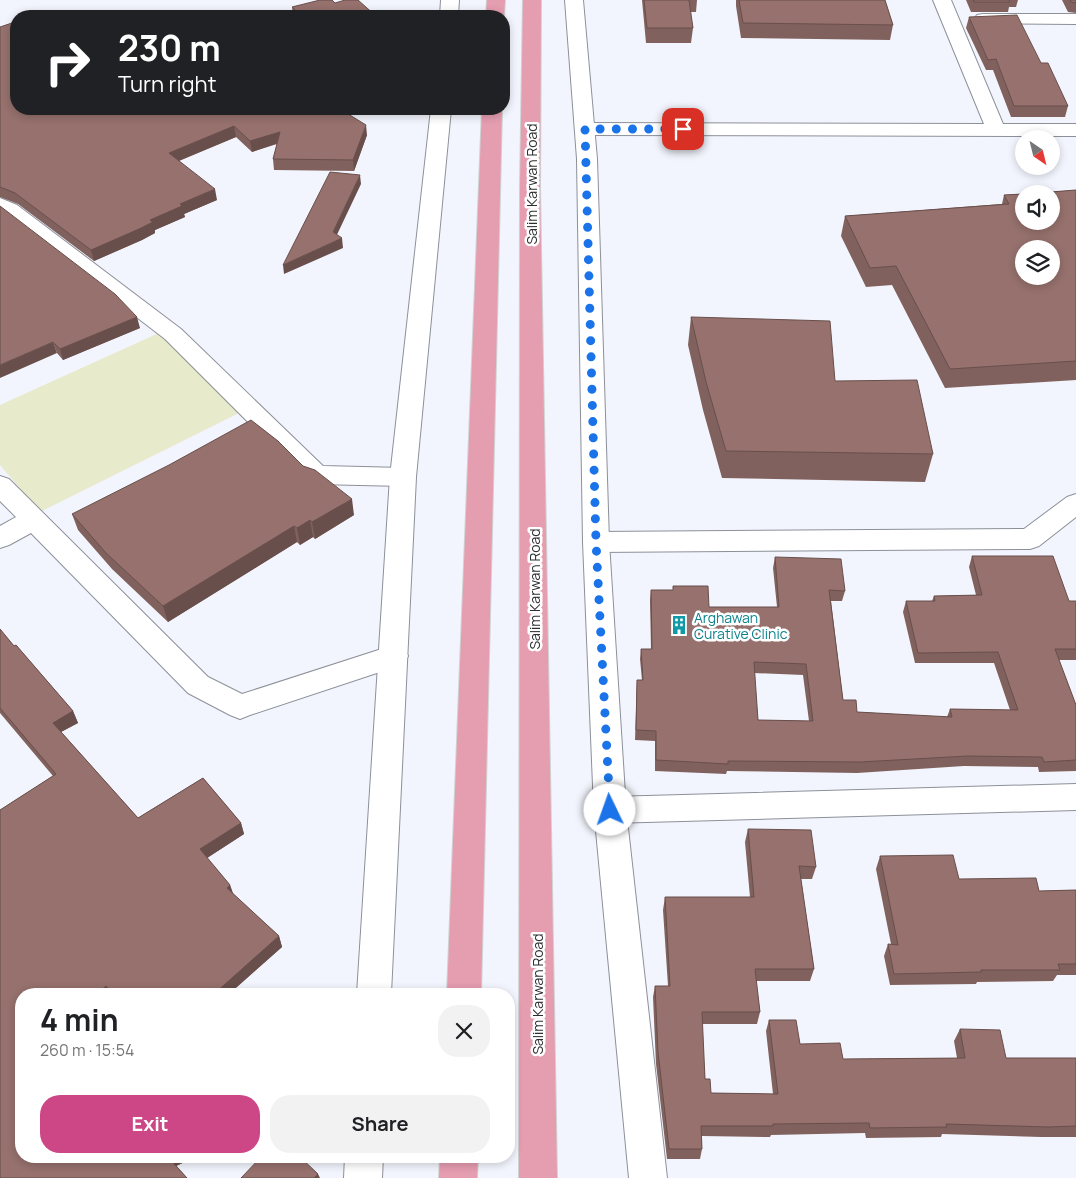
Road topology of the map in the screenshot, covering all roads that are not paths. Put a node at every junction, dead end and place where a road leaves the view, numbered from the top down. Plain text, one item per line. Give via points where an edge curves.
1 (532, 0) edge
2 (574, 0) edge
3 (942, 0) edge
4 (1076, 18) edge
5 (950, 19) junction
6 (440, 115) edge
7 (493, 115) edge
8 (585, 129) junction
9 (996, 130) junction
10 (1076, 130) edge
11 (510, 186) junction
12 (0, 204) edge
13 (403, 477) junction
14 (0, 485) edge
15 (1076, 503) edge
16 (33, 520) junction
17 (0, 538) edge
18 (596, 542) junction
19 (394, 656) junction
20 (1076, 797) edge
21 (610, 810) junction
22 (374, 988) edge
23 (464, 988) edge
24 (364, 1163) edge
25 (459, 1163) edge
26 (363, 1178) edge
27 (458, 1178) edge
28 (538, 1178) edge
29 (648, 1178) edge

1 - 11 main road, Salim Karwan Road
2 - 8 street
3 - 5 street
4 - 5 street
5 - 9 street
6 - 13 street
7 - 11 main road, Salim Karwan Road
8 - 9 street
8 - 18 street
9 - 10 street
11 - 23 main road, Salim Karwan Road
11 - 28 main road, Salim Karwan Road
12 - 13 street via 173,334 316,475
13 - 19 street
14 - 16 street
15 - 18 street via 1030,539
16 - 17 street
16 - 19 street via 198,685 240,707
18 - 21 street
19 - 22 street
20 - 21 street
21 - 29 street
24 - 26 street
25 - 27 main road

